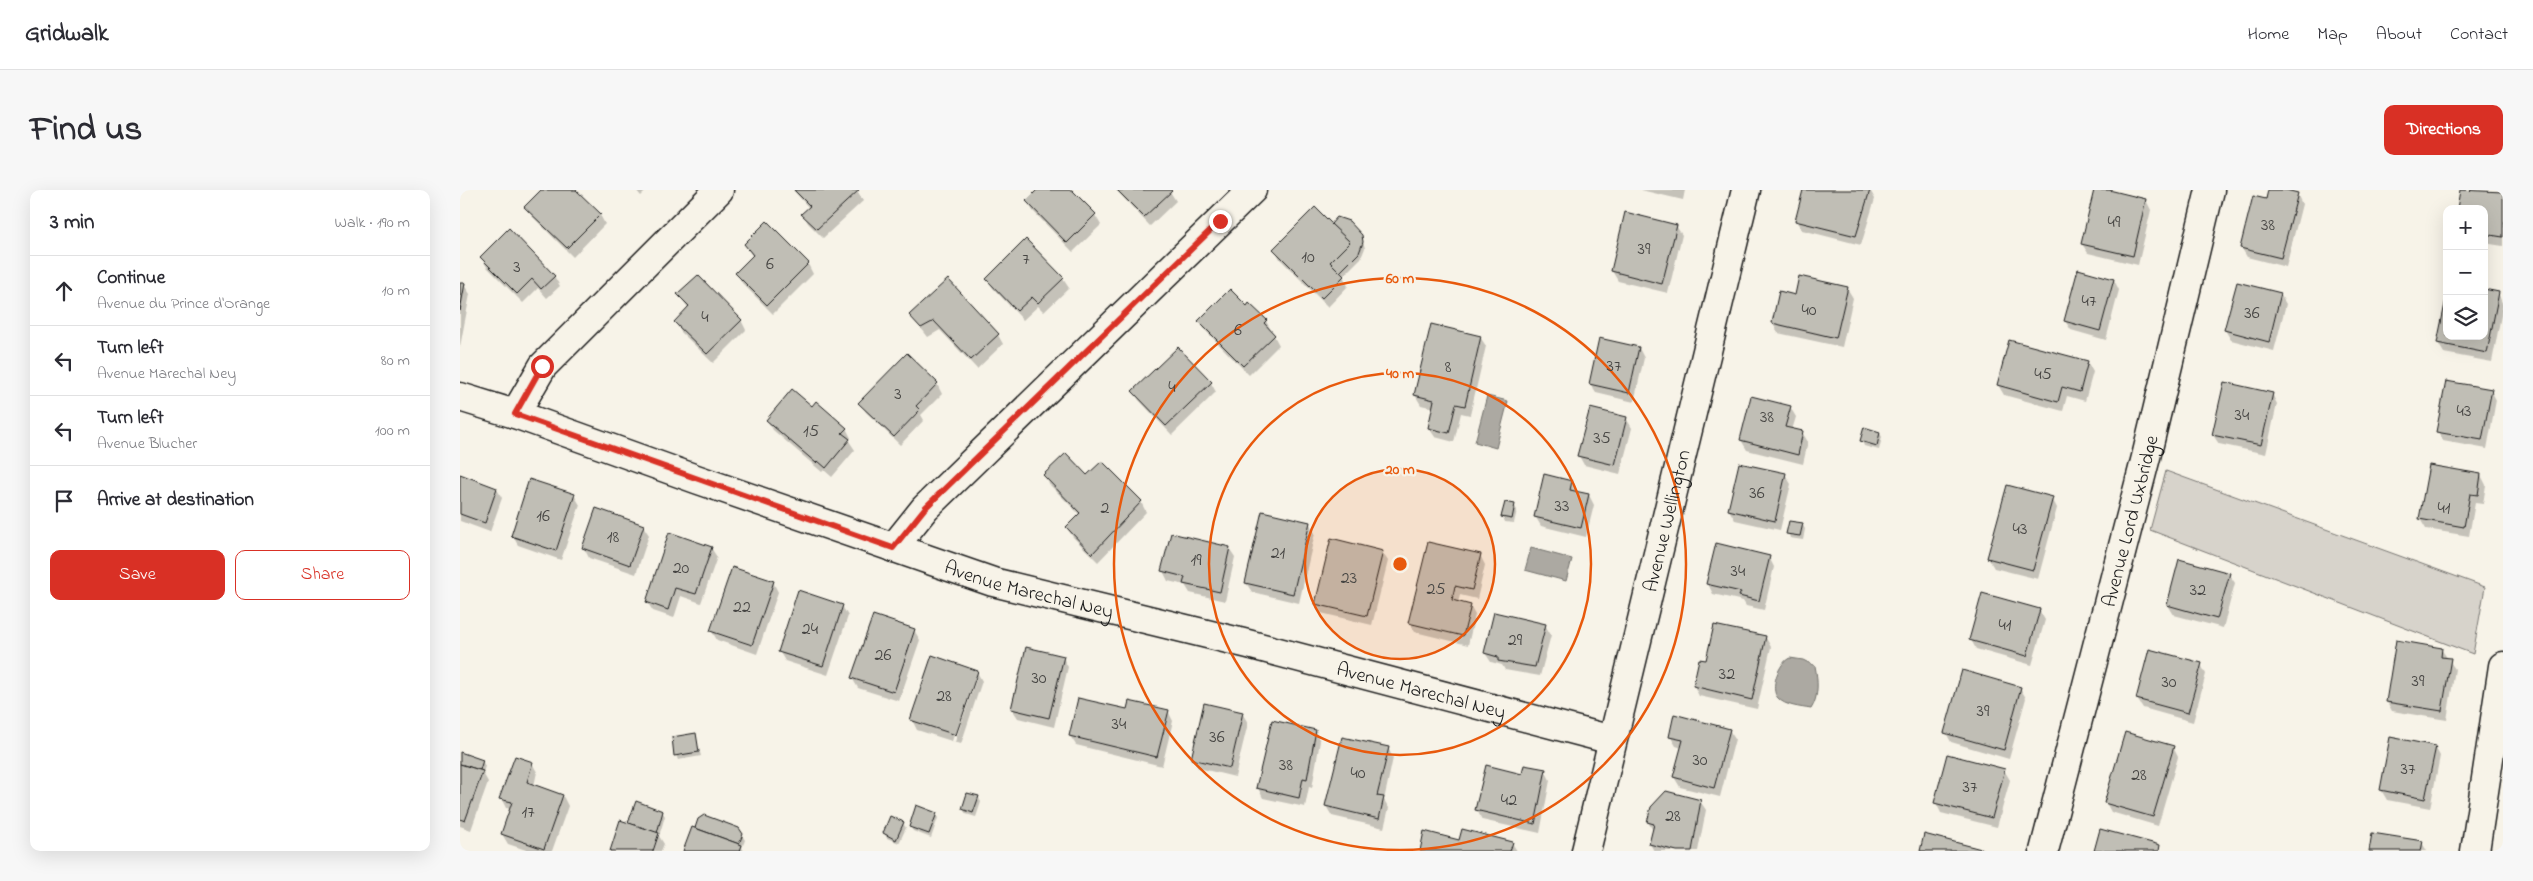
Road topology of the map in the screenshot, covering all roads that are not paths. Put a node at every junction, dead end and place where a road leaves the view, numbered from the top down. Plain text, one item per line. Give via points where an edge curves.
1 (719, 190) edge
2 (1252, 190) edge
3 (1746, 190) edge
4 (2210, 190) edge
5 (460, 397) edge
6 (515, 414) junction
7 (893, 548) junction
8 (2503, 666) edge
9 (1612, 740) junction
10 (1586, 851) edge
11 (2044, 851) edge
12 (2475, 851) edge

1 - 6 street via 542,366
2 - 7 street via 925,508
3 - 9 street, Avenue Wellington
4 - 11 street, Avenue Lord Uxbridge via 2146,457
5 - 6 street, Avenue Marechal Ney
6 - 7 street, Avenue Marechal Ney
7 - 9 street, Avenue Marechal Ney via 992,582 1248,644
8 - 12 street
9 - 10 street, Avenue Wellington

